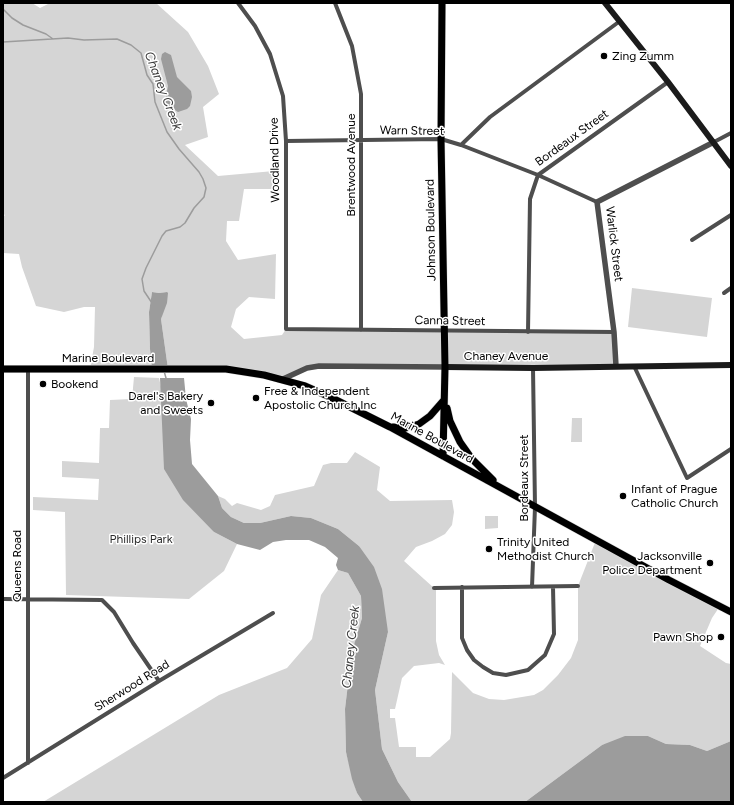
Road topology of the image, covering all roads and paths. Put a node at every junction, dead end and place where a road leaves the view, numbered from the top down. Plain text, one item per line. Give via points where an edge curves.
1 (238, 3) edge
2 (335, 3) edge
3 (442, 3) edge
4 (605, 3) edge
5 (620, 21) junction
6 (668, 82) junction
7 (731, 133) edge
8 (441, 139) junction
9 (361, 140) junction
10 (286, 141) junction
11 (714, 142) junction
12 (461, 145) junction
13 (731, 166) edge
14 (538, 175) junction
15 (597, 202) junction
16 (731, 215) edge
17 (692, 240) dead end
18 (731, 288) edge
19 (724, 293) dead end
20 (286, 329) joint
21 (361, 330) junction
22 (444, 331) junction
23 (528, 332) junction
24 (614, 332) junction
25 (731, 364) edge
26 (616, 366) junction
27 (634, 366) junction
28 (445, 367) junction
29 (533, 368) junction
30 (3, 369) edge
31 (28, 369) junction
32 (283, 379) junction
33 (444, 400) junction
34 (390, 427) junction
35 (731, 449) edge
36 (443, 456) junction
37 (506, 492) junction
38 (535, 507) junction
39 (578, 586) dead end
40 (462, 587) junction
41 (532, 587) junction
42 (554, 587) junction
43 (434, 588) dead end
44 (3, 599) edge
45 (27, 599) junction
46 (731, 612) edge
47 (273, 613) dead end
48 (159, 681) junction
49 (28, 763) junction
50 (3, 778) edge

1 - 10 street, Woodland Drive via 255,26 270,54 283,96
2 - 9 street, Brentwood Avenue via 352,46 360,94
3 - 8 main road, Johnson Boulevard
4 - 5 main road
5 - 6 main road
5 - 12 street via 490,117
6 - 11 main road
6 - 14 street, Bordeaux Street
7 - 11 street, Warlick Street
8 - 9 street, Warn Street
8 - 12 street, Warn Street
8 - 22 main road, Johnson Boulevard
9 - 10 street, Warn Street
9 - 21 street, Brentwood Avenue
10 - 20 street, Woodland Drive
11 - 13 main road
11 - 15 street, Warlick Street
12 - 14 street, Warn Street
14 - 15 street, Warn Street
14 - 23 street, Bordeaux Street via 530,199
15 - 24 street, Warlick Street
16 - 17 street
18 - 19 street
20 - 21 street, Canna Street
21 - 22 street, Canna Street
22 - 23 street, Canna Street
22 - 28 main road, Johnson Boulevard
23 - 24 street, Canna Street
24 - 26 street, Warlick Street
25 - 27 main road, Chaney Avenue
26 - 27 main road, Chaney Avenue
26 - 29 main road, Chaney Avenue
27 - 35 street via 687,478
28 - 29 main road, Chaney Avenue
28 - 32 street, Chaney Avenue via 319,366 307,368
28 - 33 main road, Johnson Boulevard
29 - 38 street, Bordeaux Street
30 - 31 main road, Marine Boulevard
31 - 32 main road, Marine Boulevard via 232,370
31 - 45 street, Queens Road
32 - 34 main road, Marine Boulevard via 330,397
33 - 34 main road via 419,424 406,428
33 - 36 main road, Johnson Boulevard
33 - 37 main road via 460,442 472,459
34 - 36 main road, Marine Boulevard
36 - 37 main road, Marine Boulevard
37 - 38 main road, Marine Boulevard
38 - 41 street, Bordeaux Street
38 - 46 main road, Marine Boulevard
39 - 42 street
40 - 41 street
40 - 42 street via 462,638 467,650 483,667 493,673 506,675 528,670 545,655 554,634
40 - 43 street
41 - 42 street
44 - 45 street
45 - 48 street via 102,600 114,612
45 - 49 street, Queens Road
47 - 48 street, Sherwood Road
48 - 49 street, Sherwood Road
49 - 50 street, Sherwood Road

